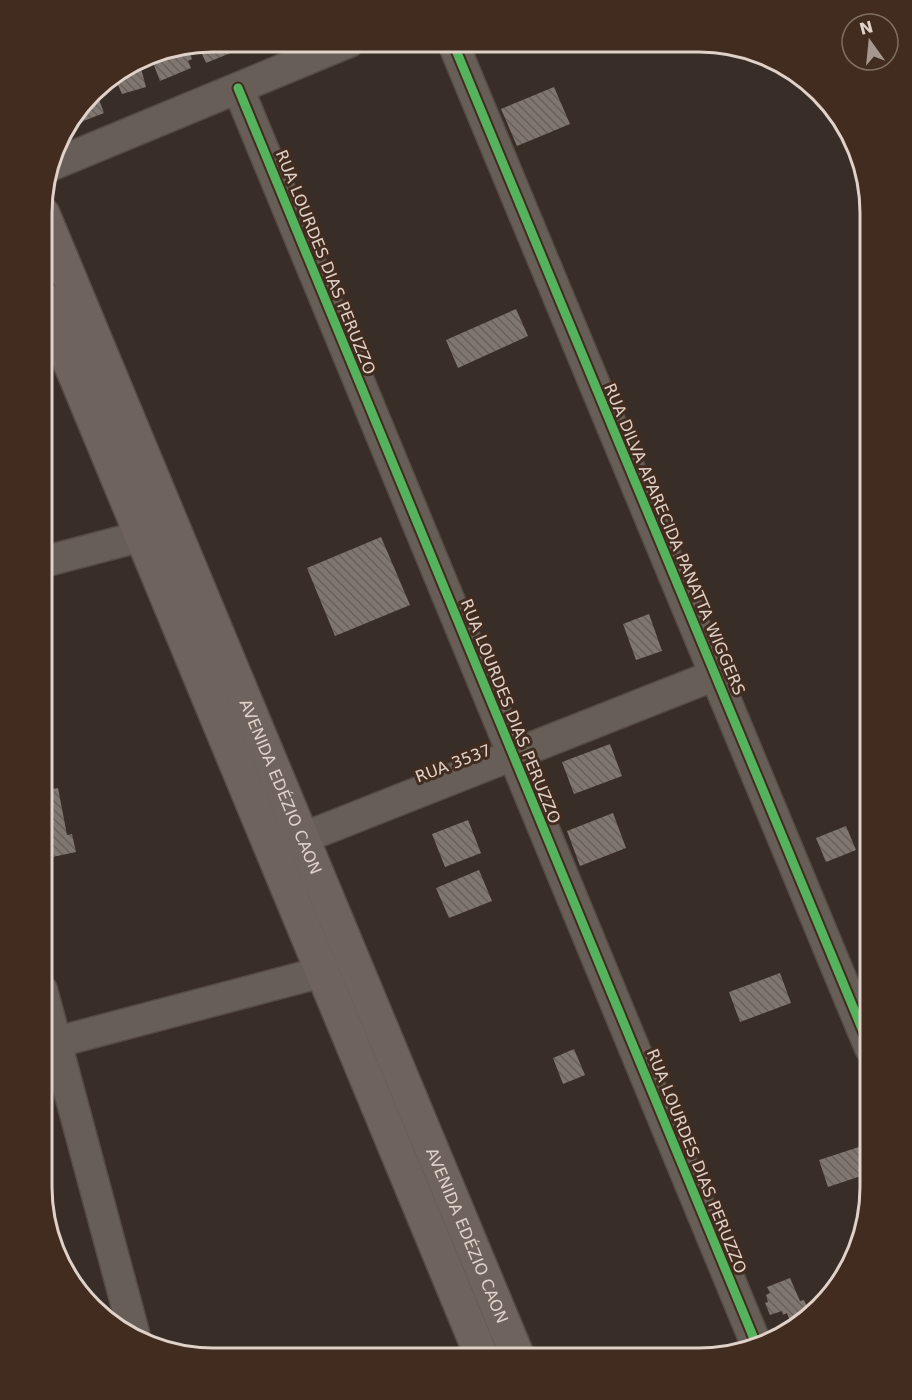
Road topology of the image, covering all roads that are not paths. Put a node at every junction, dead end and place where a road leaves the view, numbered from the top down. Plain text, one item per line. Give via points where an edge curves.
1 (322, 53) edge
2 (457, 53) edge
3 (238, 88) junction
4 (61, 161) edge
5 (53, 238) edge
6 (53, 321) edge
7 (142, 536) junction
8 (53, 559) edge
9 (715, 675) junction
10 (513, 755) junction
11 (302, 838) junction
12 (272, 850) junction
13 (322, 972) junction
14 (859, 1022) edge
15 (53, 1043) edge
16 (53, 1058) edge
17 (132, 1325) edge
18 (753, 1337) edge
19 (478, 1348) edge
20 (514, 1348) edge

1 - 3 street
2 - 9 street, RUA DILVA APARECIDA PANATTA WIGGERS
3 - 4 street
3 - 10 street, RUA LOURDES DIAS PERUZZO
5 - 11 main road, AVENIDA EDÉZIO CAON
6 - 7 main road, AVENIDA EDÉZIO CAON
7 - 8 street
7 - 12 main road, AVENIDA EDÉZIO CAON
9 - 10 street, RUA 3537
9 - 14 street, RUA DILVA APARECIDA PANATTA WIGGERS
10 - 11 street, RUA 3537
10 - 18 street, RUA LOURDES DIAS PERUZZO
11 - 12 street, RUA 3537
11 - 20 main road, AVENIDA EDÉZIO CAON
12 - 13 main road, AVENIDA EDÉZIO CAON
13 - 15 street
13 - 19 main road, AVENIDA EDÉZIO CAON
16 - 17 street

